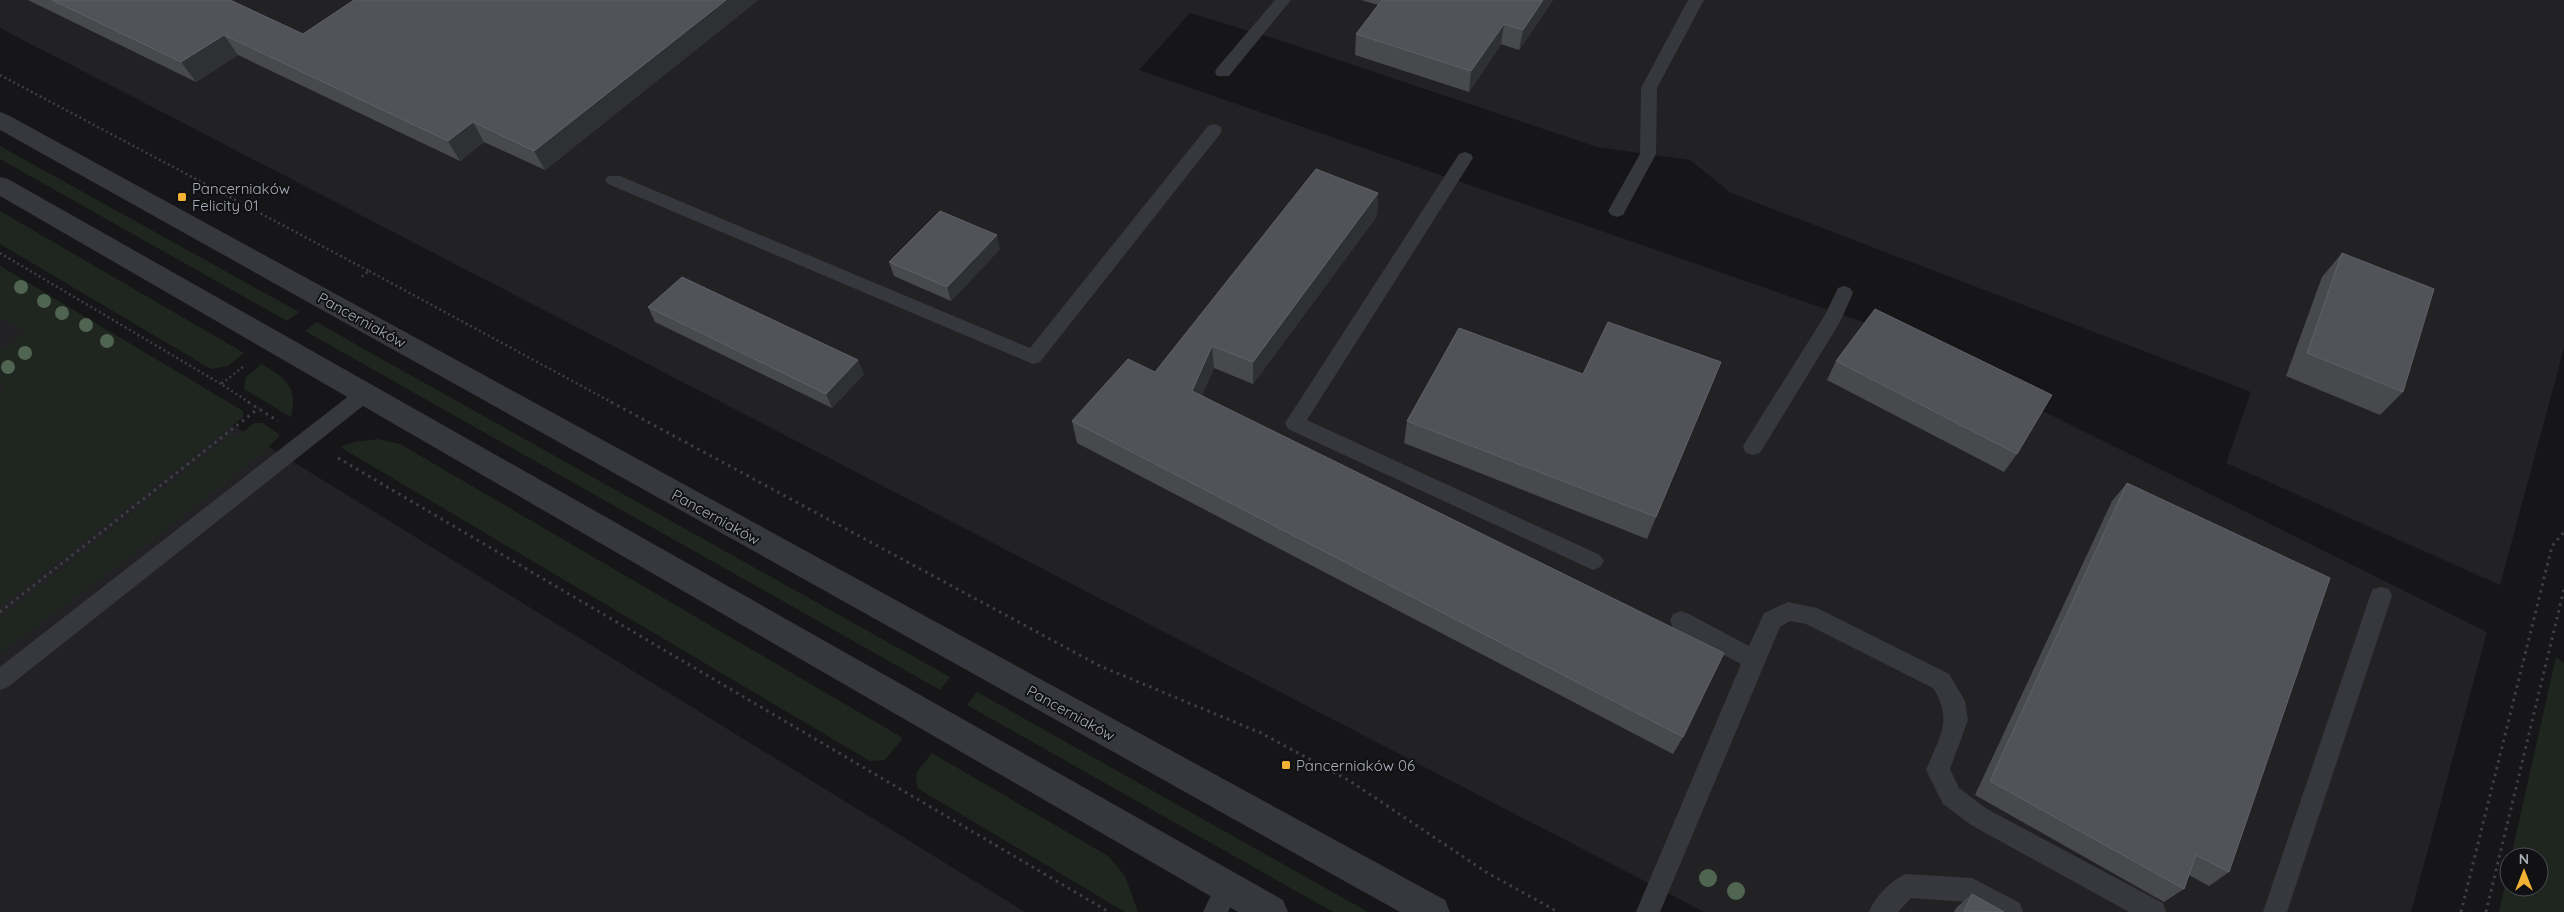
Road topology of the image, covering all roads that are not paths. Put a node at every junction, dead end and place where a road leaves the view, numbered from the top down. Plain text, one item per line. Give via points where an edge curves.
1 (1283, 0) edge
2 (1696, 0) edge
3 (1223, 72) dead end
4 (0, 120) edge
5 (1214, 130) dead end
6 (1466, 158) dead end
7 (614, 180) dead end
8 (0, 185) edge
9 (1617, 211) dead end
10 (1844, 294) dead end
11 (366, 393) junction
12 (1753, 447) dead end
13 (1593, 561) dead end
14 (2381, 596) dead end
15 (1681, 621) dead end
16 (1754, 660) junction
17 (0, 680) edge
18 (1222, 900) edge
19 (1270, 912) edge
20 (1433, 912) edge
21 (1648, 912) edge
22 (1881, 912) edge
23 (2011, 912) edge
24 (2154, 912) edge
25 (2275, 912) edge

1 - 3 lane
2 - 9 lane via 1648,88 1648,154
4 - 20 street, Pancerniaków
5 - 7 lane via 1033,357
6 - 13 lane via 1295,423
8 - 11 street
10 - 12 lane via 1834,317
11 - 17 lane
11 - 18 street
14 - 25 lane
15 - 16 lane
16 - 21 lane
16 - 24 lane via 1772,620 1788,611 1809,615 1941,682 1954,701 1957,720 1938,770 1951,796 1979,817
18 - 19 street
22 - 23 lane via 1906,886 1972,890

